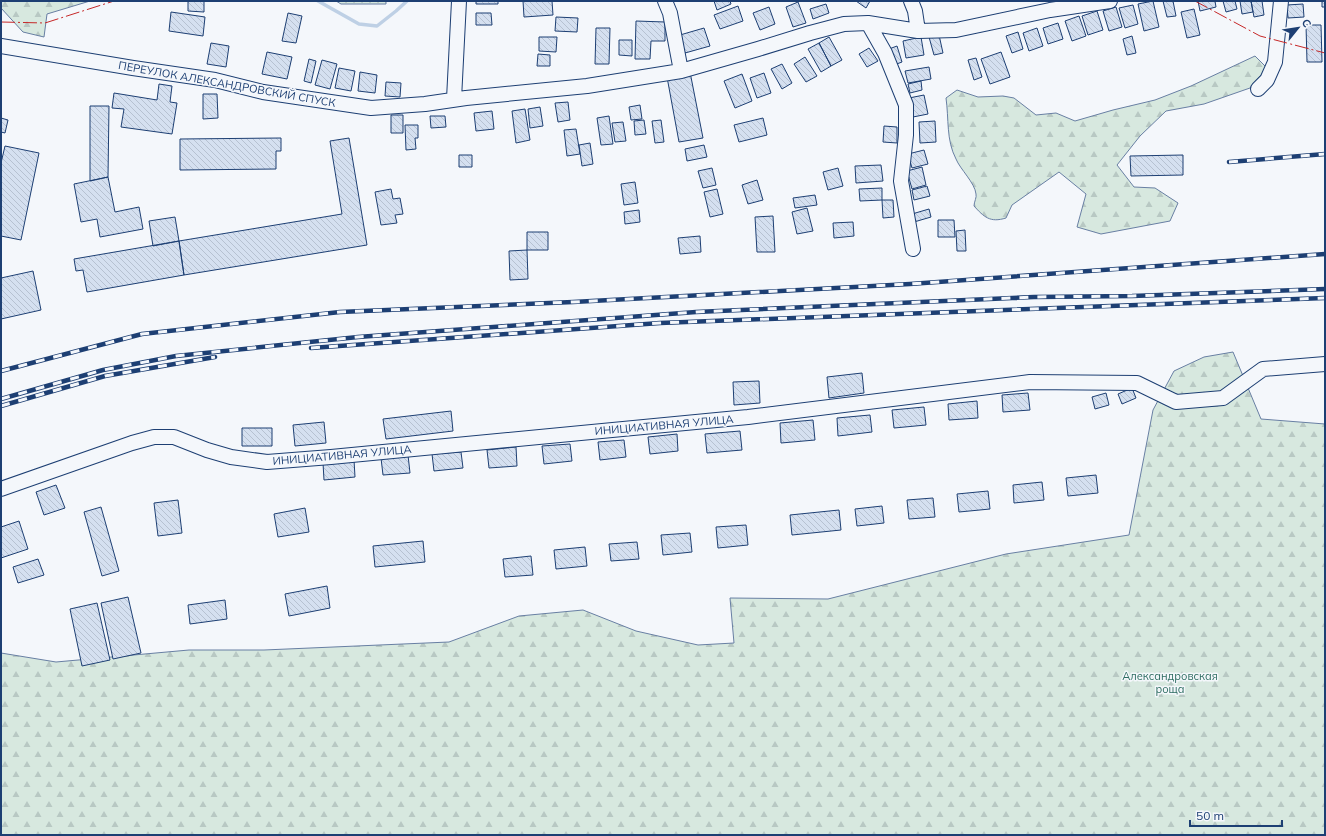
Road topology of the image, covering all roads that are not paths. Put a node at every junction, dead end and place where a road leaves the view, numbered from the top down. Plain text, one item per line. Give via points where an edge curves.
1 (459, 1) edge
2 (665, 1) edge
3 (911, 1) edge
4 (1110, 1) edge
5 (1281, 1) edge
6 (868, 23) junction
7 (918, 31) junction
8 (1, 46) edge
9 (681, 71) junction
10 (1258, 89) dead end
11 (454, 99) junction
12 (913, 249) dead end
13 (1325, 364) edge
14 (1, 489) edge

1 - 11 street
2 - 9 street via 670,13
3 - 7 street
4 - 7 street, ПЕРЕУЛОК АЛЕКСАНДРОВСКИЙ СПУСК via 1050,10 956,30
5 - 10 street via 1275,62 1267,80
6 - 7 street, ПЕРЕУЛОК АЛЕКСАНДРОВСКИЙ СПУСК
6 - 9 street, ПЕРЕУЛОК АЛЕКСАНДРОВСКИЙ СПУСК via 844,24
6 - 12 street via 885,53 906,105 901,181
8 - 11 street, ПЕРЕУЛОК АЛЕКСАНДРОВСКИЙ СПУСК via 215,80 263,92 371,108
9 - 11 street, ПЕРЕУЛОК АЛЕКСАНДРОВСКИЙ СПУСК via 587,86
13 - 14 street, ИНИЦИАТИВНАЯ УЛИЦА via 1263,369 1223,398 1176,402 1137,383 1030,382 748,417 267,462 231,457 174,437 154,437

